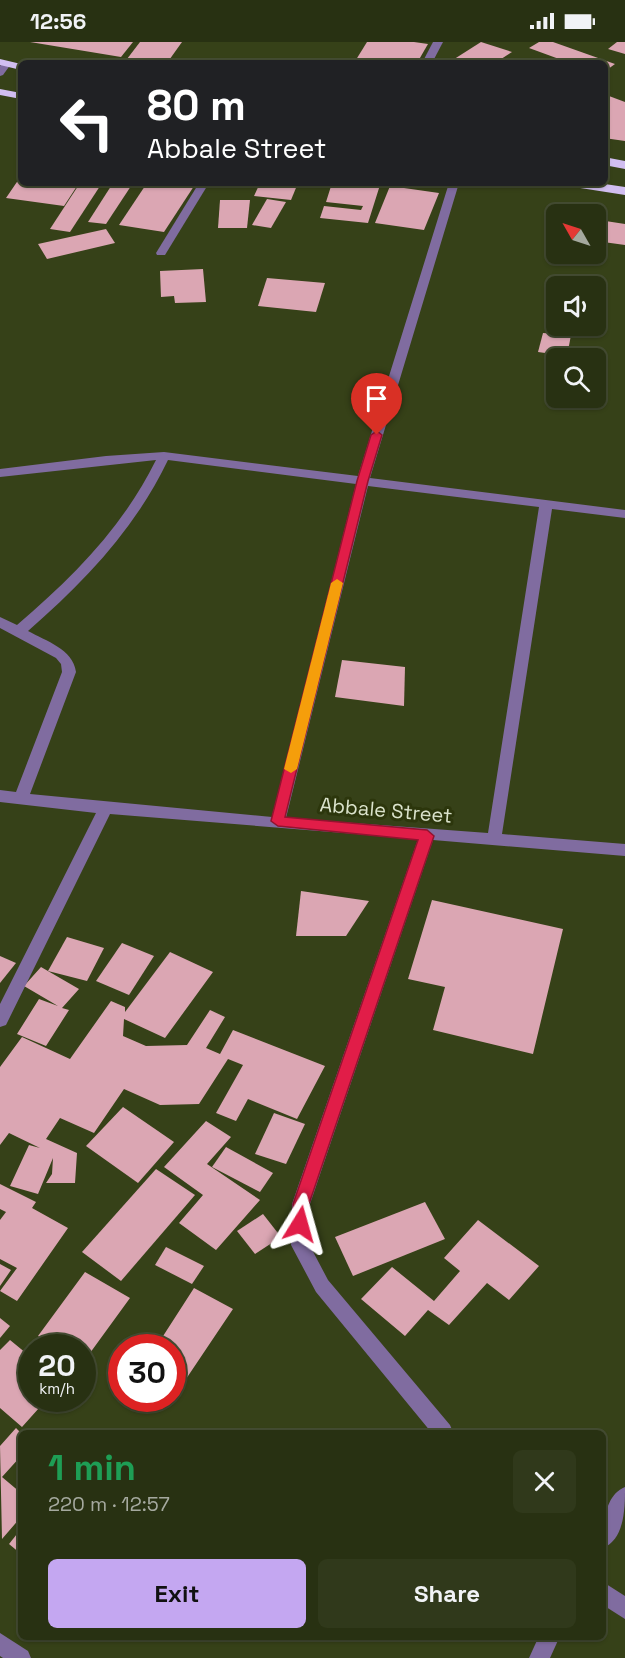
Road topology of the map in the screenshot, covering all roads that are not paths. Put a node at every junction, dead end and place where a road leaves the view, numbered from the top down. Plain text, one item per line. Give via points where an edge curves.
1 (438, 42) edge
2 (429, 60) edge
3 (18, 66) edge
4 (2, 68) edge
5 (18, 76) edge
6 (0, 92) edge
7 (18, 95) edge
8 (608, 162) edge
9 (625, 165) edge
10 (202, 186) edge
11 (453, 186) edge
12 (593, 186) edge
13 (625, 191) edge
14 (161, 253) dead end
15 (164, 456) junction
16 (0, 473) edge
17 (363, 481) junction
18 (546, 506) junction
19 (625, 514) edge
20 (0, 622) edge
21 (18, 632) junction
22 (0, 796) edge
23 (21, 799) junction
24 (105, 810) junction
25 (278, 821) junction
26 (427, 836) junction
27 (494, 840) junction
28 (625, 850) edge
29 (0, 1020) edge
30 (441, 1430) edge
31 (625, 1497) edge
32 (606, 1532) edge
33 (606, 1594) edge
34 (625, 1609) edge
35 (548, 1640) edge
36 (0, 1643) edge
37 (21, 1658) edge
38 (539, 1658) edge

1 - 2 street
3 - 4 highway
4 - 5 highway
6 - 7 highway
8 - 9 highway
10 - 14 street
11 - 17 street
12 - 13 highway
15 - 16 street
15 - 17 street
15 - 21 street via 151,487 123,529 66,592
17 - 18 street
17 - 25 street
18 - 19 street
18 - 27 street
20 - 21 street
21 - 23 street via 62,655 69,672
22 - 23 street, Abbale Street
23 - 24 street, Abbale Street
24 - 25 street, Abbale Street
24 - 29 street
25 - 26 street, Abbale Street
26 - 27 street, Abbale Street
26 - 30 street via 301,1204 300,1245 322,1286
27 - 28 street, Abbale Street
31 - 32 street
33 - 34 street
35 - 38 street
36 - 37 street

